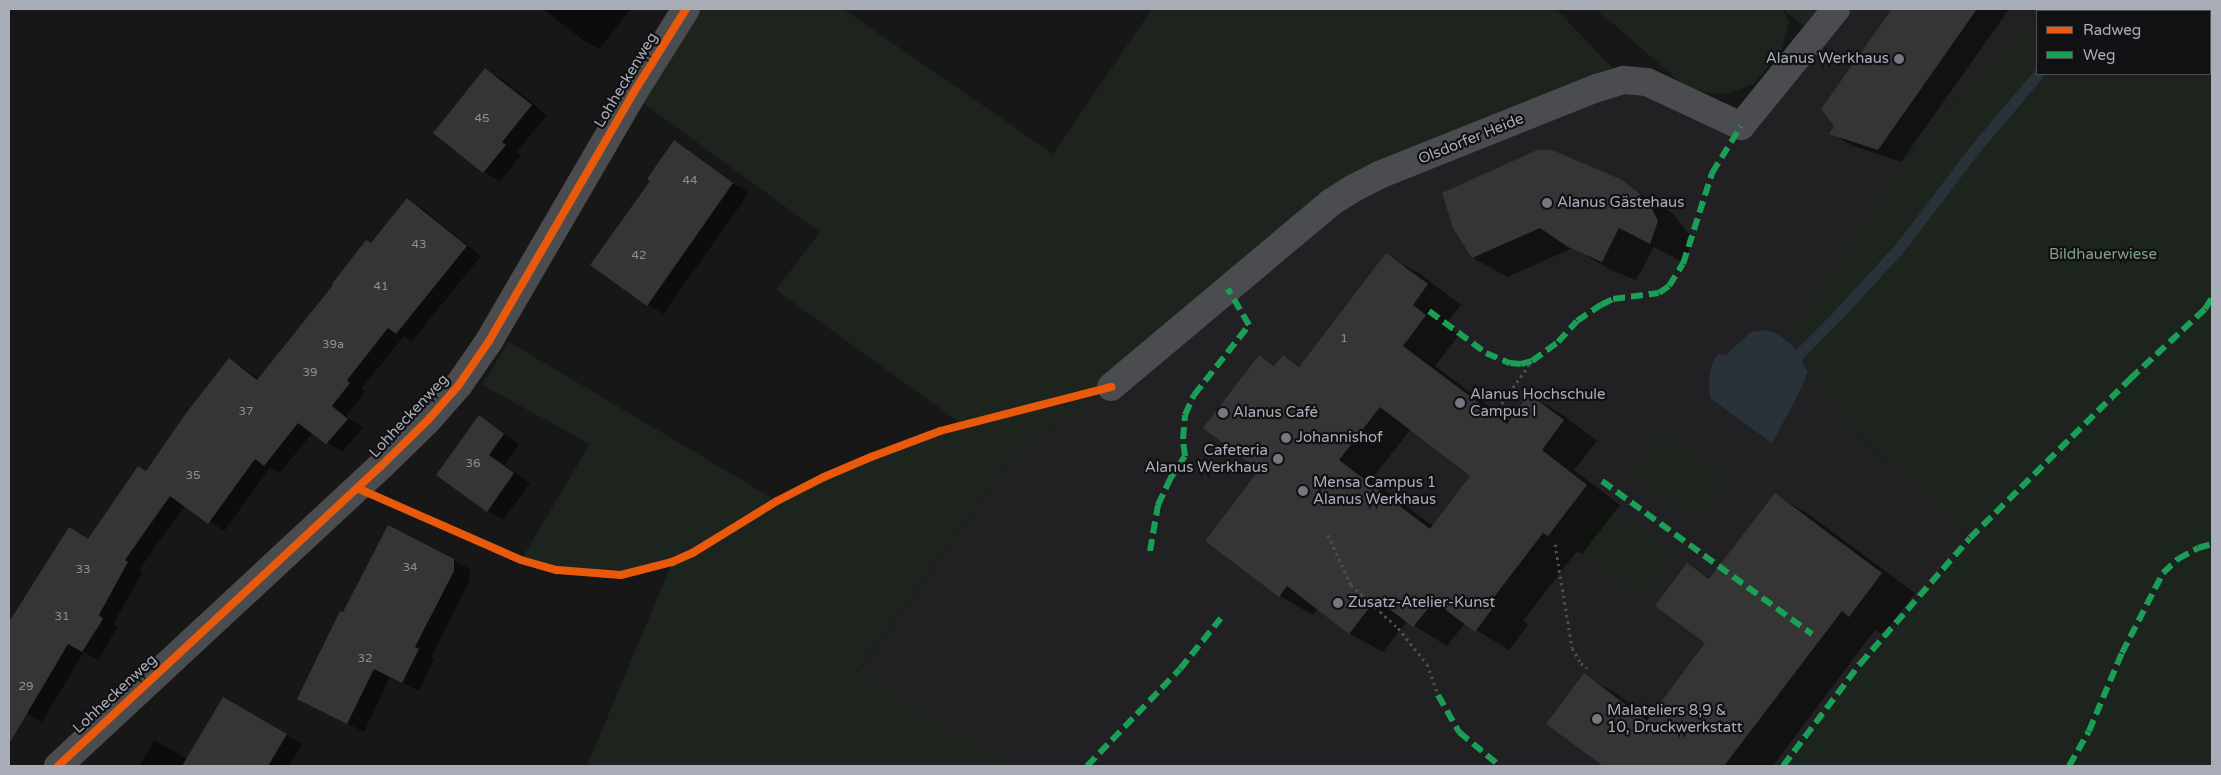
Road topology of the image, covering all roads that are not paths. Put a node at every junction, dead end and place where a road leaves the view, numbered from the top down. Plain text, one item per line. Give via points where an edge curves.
1 (686, 9) edge
2 (1836, 9) edge
3 (1111, 388) dead end
4 (58, 766) edge

1 - 4 street, Lohheckenweg via 632,95 489,341 458,386 381,466
2 - 3 street, Olsdorfer Heide via 1741,126 1647,82 1624,80 1379,175 1354,188 1330,202

